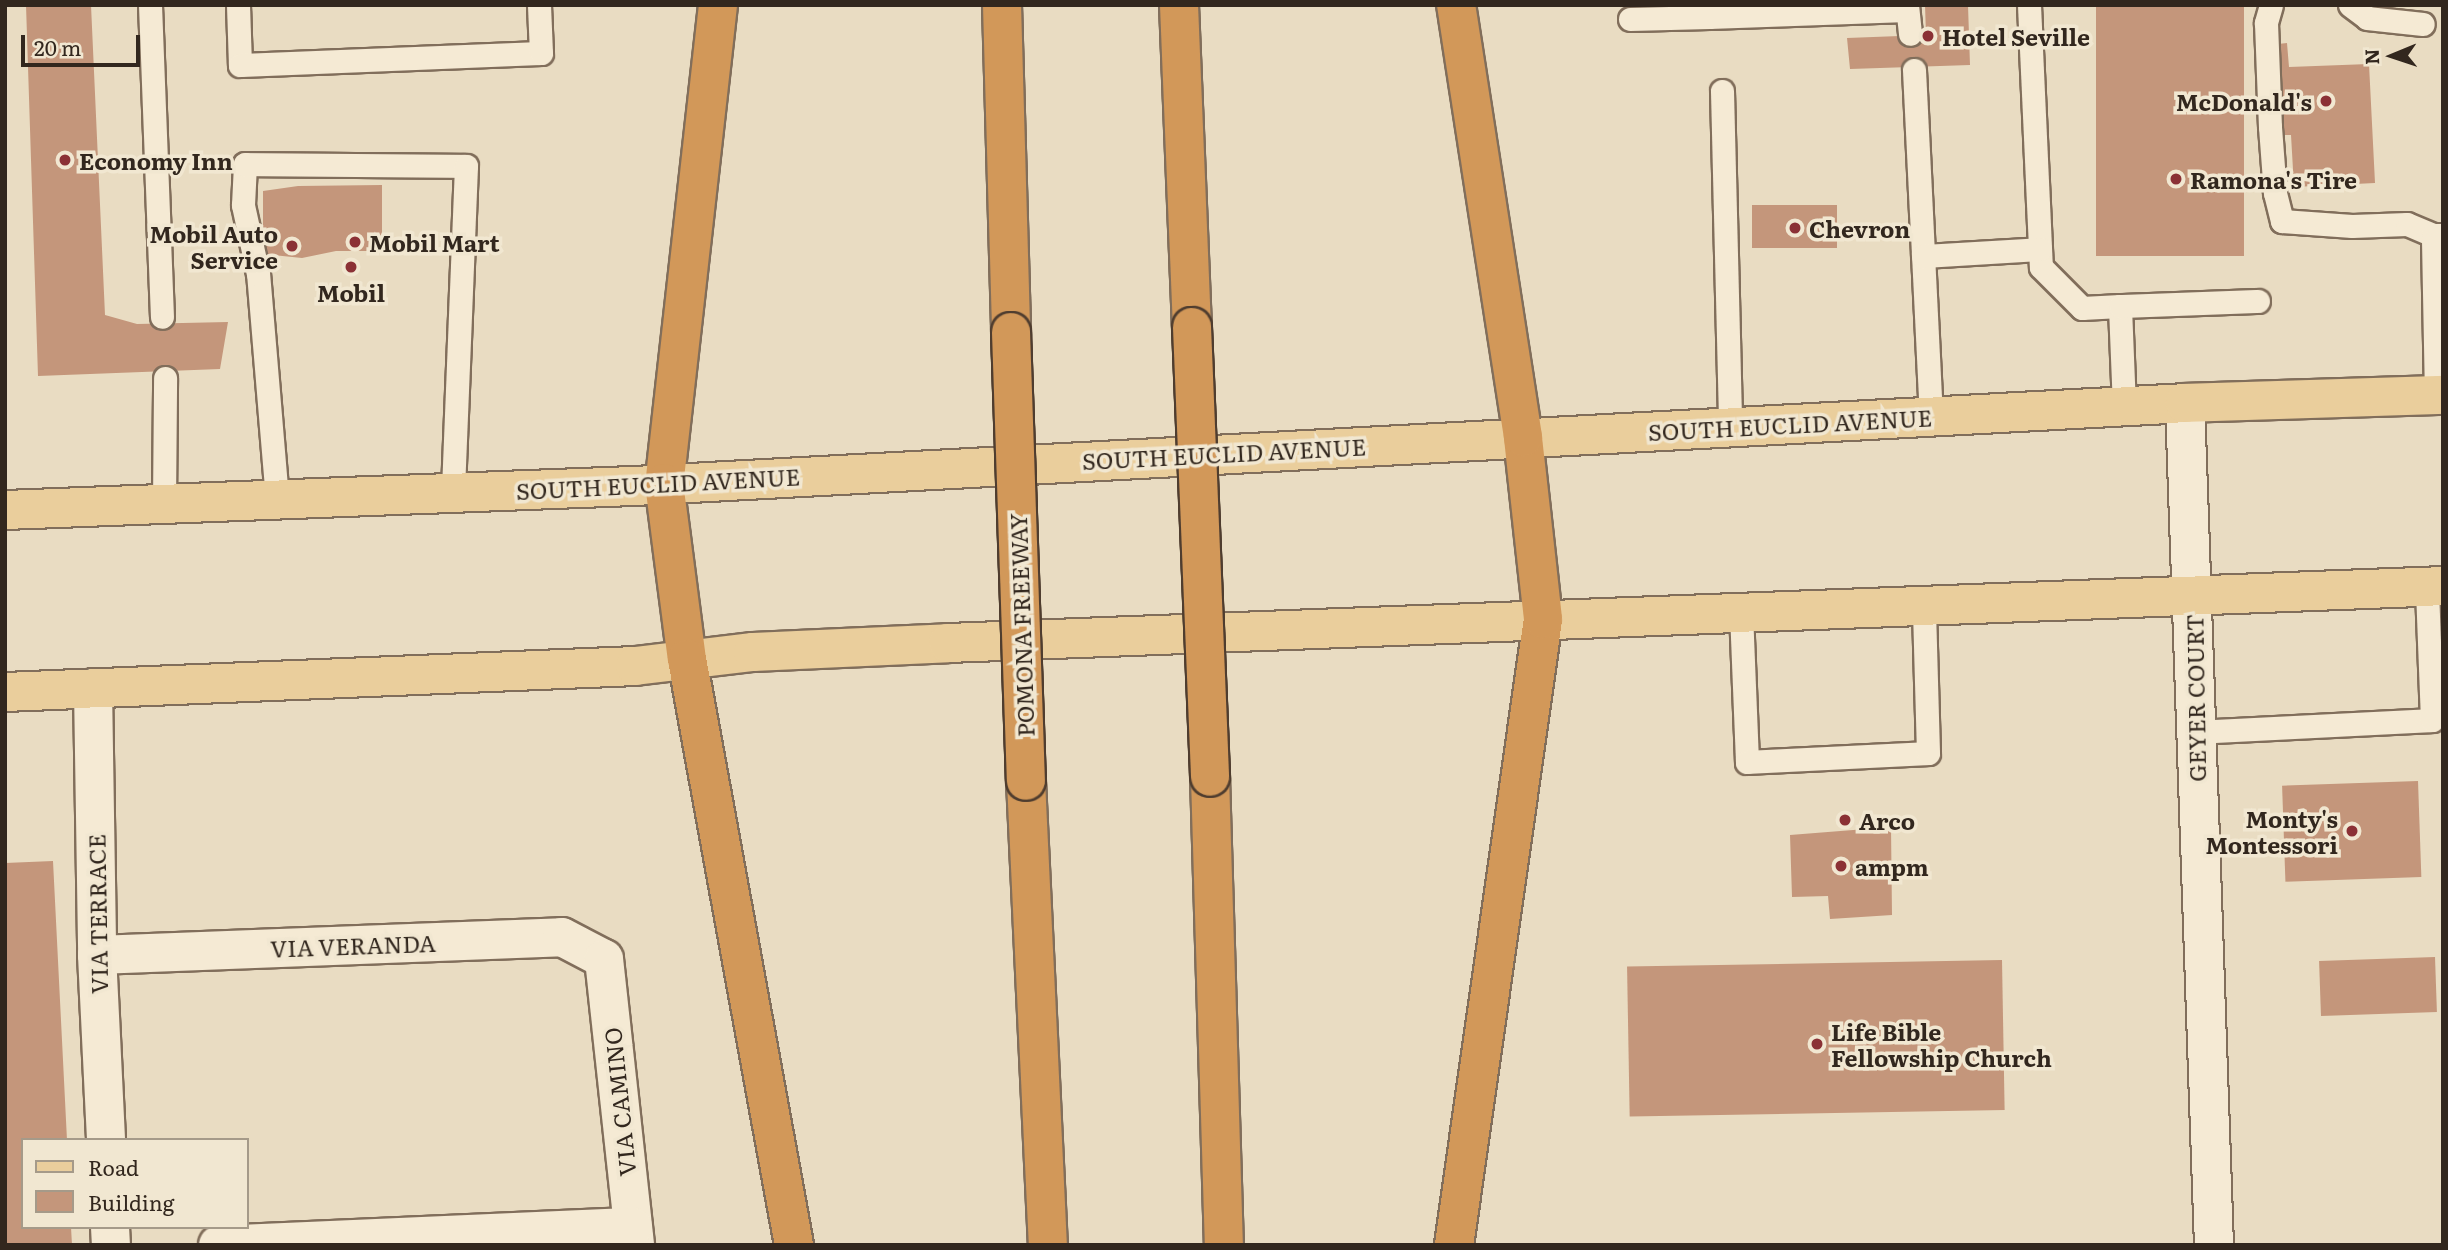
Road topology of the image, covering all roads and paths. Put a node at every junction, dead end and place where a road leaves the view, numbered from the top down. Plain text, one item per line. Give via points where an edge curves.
1 (150, 5) edge
2 (237, 5) edge
3 (539, 5) edge
4 (718, 5) edge
5 (1002, 5) edge
6 (1179, 5) edge
7 (1456, 5) edge
8 (2029, 5) edge
9 (2271, 5) edge
10 (2350, 5) edge
11 (1907, 8) edge
12 (1709, 11) edge
13 (1630, 19) dead end
14 (2423, 24) dead end
15 (1910, 34) dead end
16 (1914, 69) dead end
17 (1722, 91) dead end
18 (2438, 235) edge
19 (2040, 249) junction
20 (1923, 256) junction
21 (2258, 301) dead end
22 (2120, 306) junction
23 (162, 317) dead end
24 (164, 378) dead end
25 (2440, 396) edge
26 (2185, 403) junction
27 (2124, 407) junction
28 (1931, 416) junction
29 (1730, 427) junction
30 (1523, 438) junction
31 (664, 483) junction
32 (453, 492) junction
33 (277, 499) junction
34 (164, 504) junction
35 (5, 510) edge
36 (2435, 587) edge
37 (2192, 597) junction
38 (1924, 606) junction
39 (1741, 612) junction
40 (1544, 619) junction
41 (687, 659) junction
42 (93, 688) junction
43 (5, 692) edge
44 (2196, 732) junction
45 (97, 955) junction
46 (604, 959) joint
47 (106, 1138) edge
48 (634, 1236) edge
49 (218, 1245) edge
50 (794, 1245) edge
51 (1048, 1245) edge
52 (1224, 1245) edge
53 (1454, 1245) edge
54 (2214, 1245) edge

1 - 23 lane
2 - 3 lane via 240,65 541,53
4 - 31 highway
5 - 51 highway, POMONA FREEWAY, bridge via 1026,781
6 - 52 highway, bridge
7 - 30 highway
8 - 19 lane
9 - 18 lane via 2266,23 2270,127 2282,221 2407,224
10 - 14 lane via 2367,18
11 - 12 lane
11 - 15 lane
12 - 13 lane
16 - 20 lane
17 - 29 lane
18 - 25 lane
19 - 20 lane
19 - 22 lane via 2041,267 2082,308
20 - 28 lane
21 - 22 lane
22 - 27 lane
24 - 34 lane
25 - 26 main road, SOUTH EUCLID AVENUE
26 - 27 main road, SOUTH EUCLID AVENUE
26 - 37 street, GEYER COURT
27 - 28 main road, SOUTH EUCLID AVENUE
28 - 29 main road, SOUTH EUCLID AVENUE
29 - 30 main road, SOUTH EUCLID AVENUE
30 - 31 main road, SOUTH EUCLID AVENUE
30 - 40 highway
31 - 32 main road, SOUTH EUCLID AVENUE
31 - 41 highway
32 - 33 main road, SOUTH EUCLID AVENUE
32 - 33 lane via 466,166 245,164 243,205 258,274
33 - 34 main road, SOUTH EUCLID AVENUE
34 - 35 main road, SOUTH EUCLID AVENUE
36 - 37 main road
36 - 44 lane via 2432,720
37 - 38 main road
37 - 44 street, GEYER COURT
38 - 39 main road
38 - 39 lane via 1928,753 1747,762
39 - 40 main road
40 - 41 main road via 753,652
40 - 53 highway
41 - 42 main road via 635,666
41 - 50 highway
42 - 43 main road
42 - 45 street, VIA TERRACE
44 - 54 street, GEYER COURT
45 - 46 street, VIA VERANDA via 562,937
45 - 47 street, VIA TERRACE
46 - 48 street, VIA CAMINO
48 - 49 street

